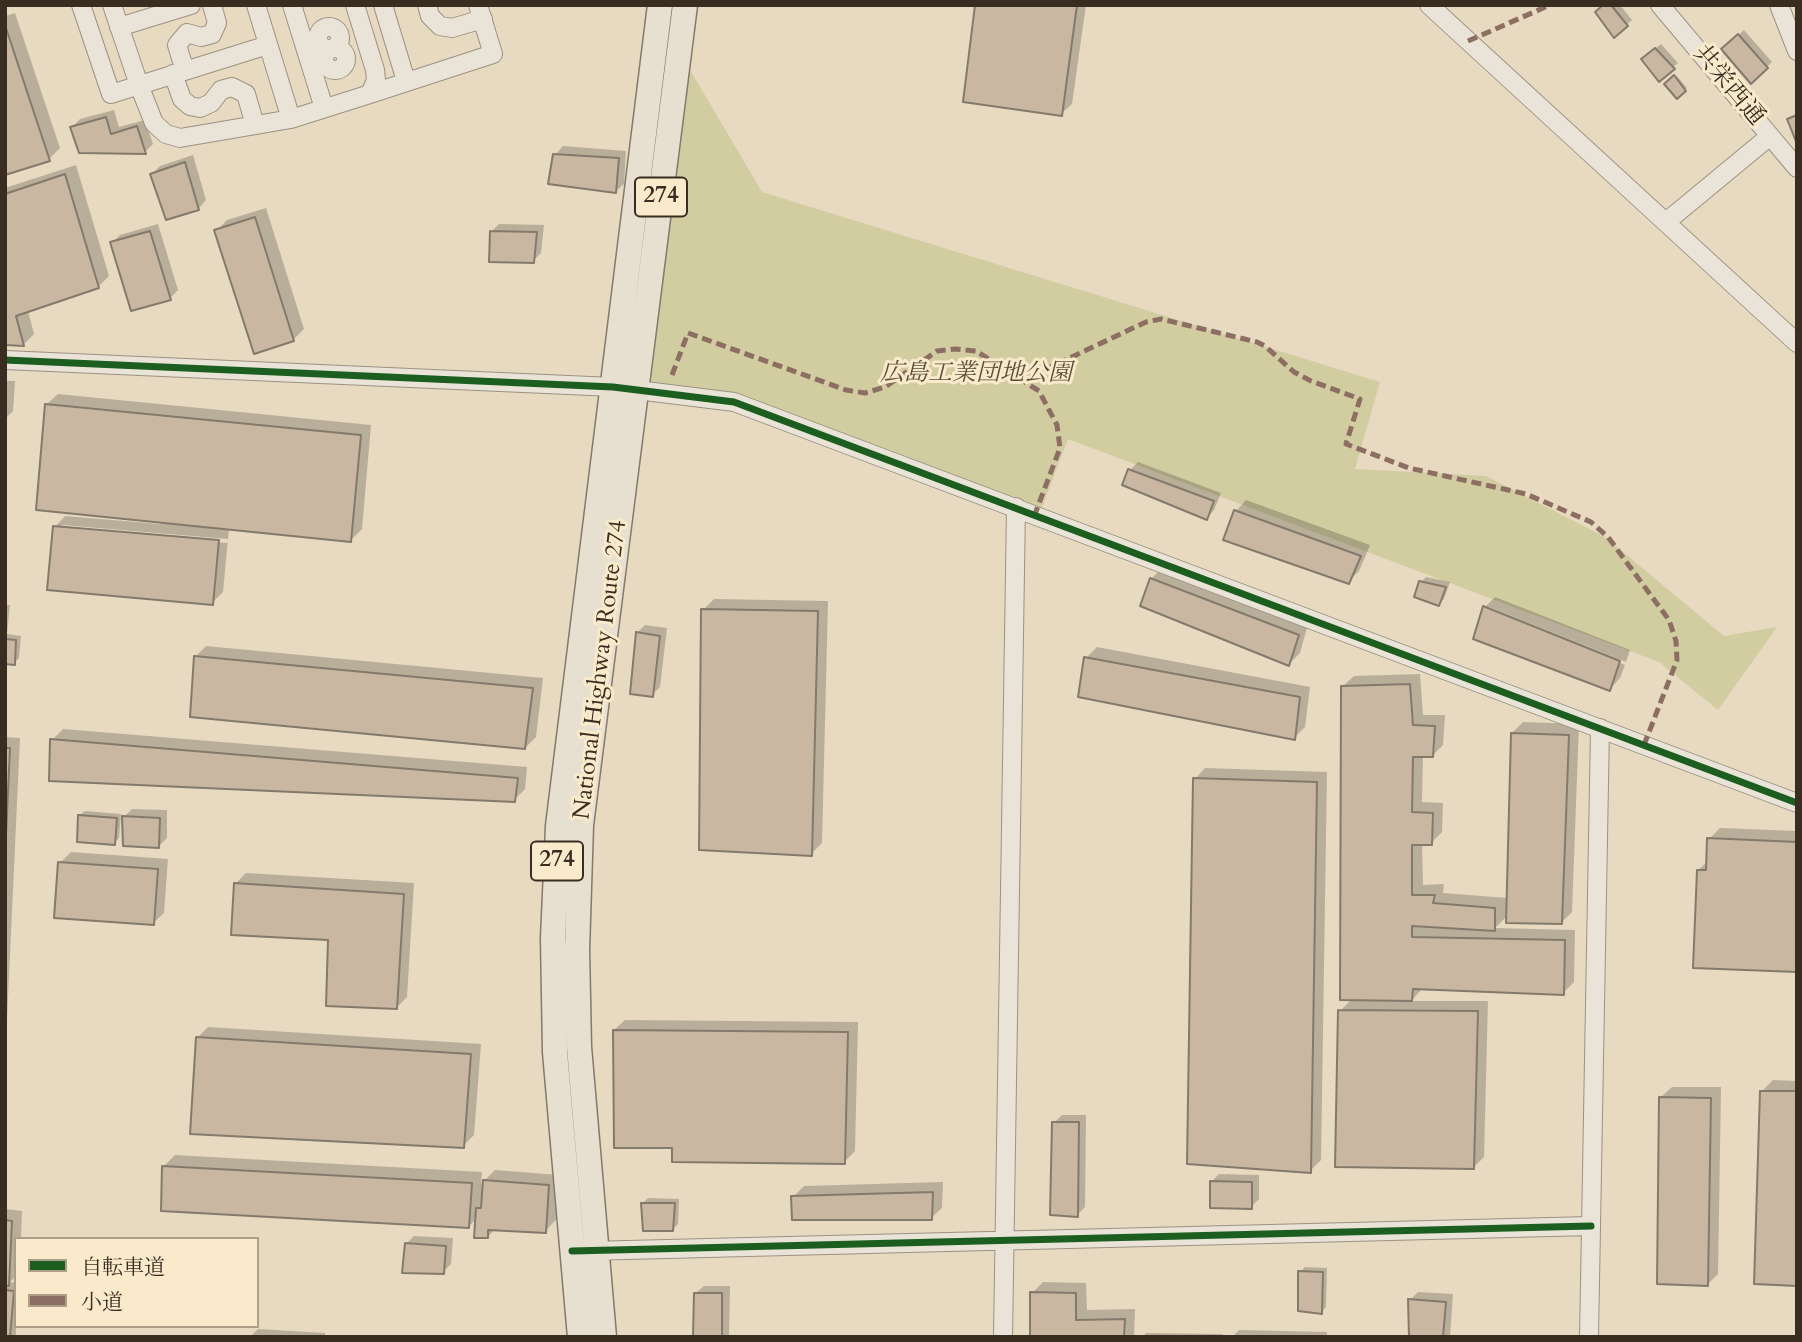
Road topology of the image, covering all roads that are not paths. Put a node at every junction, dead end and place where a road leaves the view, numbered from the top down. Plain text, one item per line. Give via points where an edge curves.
1 (81, 5) edge
2 (112, 5) edge
3 (191, 5) edge
4 (212, 5) edge
5 (256, 5) edge
6 (292, 5) edge
7 (355, 5) edge
8 (383, 5) edge
9 (428, 5) edge
10 (660, 5) edge
11 (685, 5) edge
12 (1429, 5) edge
13 (1660, 5) edge
14 (1779, 5) edge
15 (157, 10) edge
16 (480, 12) edge
17 (119, 27) junction
18 (362, 28) junction
19 (1795, 43) edge
20 (268, 45) junction
21 (179, 73) junction
22 (406, 81) junction
23 (139, 85) junction
24 (370, 94) junction
25 (349, 101) junction
26 (324, 108) junction
27 (291, 119) junction
28 (255, 125) junction
29 (1770, 136) junction
30 (1797, 168) edge
31 (1666, 222) junction
32 (1797, 343) edge
33 (5, 360) edge
34 (624, 388) junction
35 (1016, 507) junction
36 (1600, 728) junction
37 (1797, 803) edge
38 (1591, 1226) junction
39 (1005, 1241) junction
40 (584, 1251) junction
41 (580, 1337) edge
42 (604, 1337) edge
43 (1003, 1337) edge
44 (1589, 1337) edge

1 - 23 street via 111,94
2 - 17 street
3 - 15 street
4 - 21 street via 217,23 212,34 187,33 177,45
5 - 20 street
6 - 26 street
7 - 18 street
8 - 22 street
9 - 16 street via 430,16 440,26 452,28
10 - 34 highway, National Highway Route 274 / 274
11 - 34 highway, National Highway Route 274 / 274
12 - 31 street
13 - 29 street, 共栄西通
14 - 19 street
15 - 17 street
16 - 22 street via 493,54
17 - 23 street
18 - 24 street via 375,70
18 - 25 street via 336,41 346,56 346,63 338,69
20 - 21 street
20 - 27 street
21 - 23 street
21 - 28 street via 182,99 190,106 200,108 221,90 232,87 246,94
22 - 24 street
23 - 28 street via 155,123 166,134 180,138
24 - 25 street
25 - 26 street
26 - 27 street
27 - 28 street
29 - 30 street, 共栄西通
29 - 31 street
31 - 32 street
33 - 34 street
34 - 35 street via 734,402
34 - 40 highway, National Highway Route 274 / 274 via 558,826 555,1052
35 - 36 street
35 - 39 street
36 - 37 street
36 - 38 street
38 - 39 street
38 - 44 street
39 - 40 street
39 - 43 street
40 - 41 highway, National Highway Route 274 / 274
40 - 42 highway, National Highway Route 274 / 274

